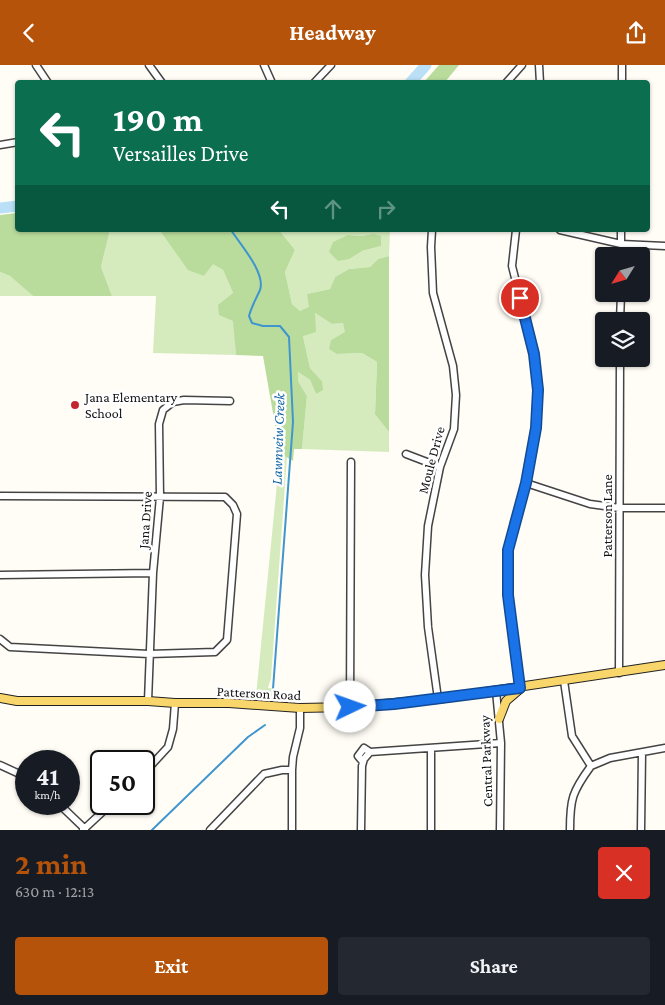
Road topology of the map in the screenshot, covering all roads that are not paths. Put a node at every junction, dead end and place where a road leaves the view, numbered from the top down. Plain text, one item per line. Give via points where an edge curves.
1 (36, 65) edge
2 (149, 65) edge
3 (264, 65) edge
4 (330, 65) edge
5 (522, 65) edge
6 (539, 65) edge
7 (622, 65) edge
8 (46, 80) edge
9 (160, 80) edge
10 (271, 80) edge
11 (317, 80) edge
12 (509, 80) edge
13 (540, 80) edge
14 (622, 80) edge
15 (15, 142) edge
16 (0, 145) edge
17 (432, 232) edge
18 (516, 232) edge
19 (569, 232) edge
20 (621, 232) edge
21 (621, 244) junction
22 (665, 246) edge
23 (620, 367) edge
24 (230, 401) dead end
25 (406, 454) dead end
26 (351, 462) dead end
27 (440, 467) junction
28 (526, 483) junction
29 (0, 496) edge
30 (160, 497) junction
31 (619, 508) junction
32 (665, 508) edge
33 (153, 573) junction
34 (0, 575) edge
35 (0, 639) edge
36 (149, 654) junction
37 (665, 665) edge
38 (619, 673) junction
39 (564, 681) junction
40 (520, 688) junction
41 (496, 691) junction
42 (0, 698) edge
43 (438, 699) junction
44 (148, 701) junction
45 (174, 703) junction
46 (350, 707) junction
47 (300, 708) junction
48 (499, 719) junction
49 (501, 743) junction
50 (432, 748) junction
51 (665, 748) edge
52 (642, 753) junction
53 (155, 761) edge
54 (0, 765) edge
55 (591, 766) junction
56 (292, 770) junction
57 (15, 772) edge
58 (70, 815) edge
59 (99, 815) edge
60 (84, 829) edge
61 (210, 830) edge
62 (292, 830) edge
63 (362, 830) edge
64 (431, 830) edge
65 (500, 830) edge
66 (570, 830) edge
67 (641, 830) edge

1 - 8 street
2 - 9 street
3 - 10 street
4 - 11 street
5 - 12 street
6 - 13 street
7 - 14 street
15 - 16 street
17 - 27 street, Moule Drive via 433,293 453,366 456,395 454,429
18 - 28 street via 512,266 534,354 538,390 536,428
19 - 21 street
20 - 21 street
21 - 22 street
23 - 31 street, Patterson Lane
24 - 30 street, Jana Drive via 178,401 164,410 160,423
25 - 27 street
26 - 46 street
27 - 43 street, Moule Drive via 428,525 425,575
28 - 31 street via 590,504
28 - 40 street via 508,550 508,595
29 - 30 street
30 - 33 street, Jana Drive
30 - 36 street via 225,497 237,514 227,640 216,652
31 - 32 street
31 - 38 street, Patterson Lane
33 - 34 street
33 - 36 street, Jana Drive
35 - 36 street via 10,647
36 - 44 street, Jana Drive
37 - 38 main road, Patterson Road
38 - 39 main road, Patterson Road
39 - 40 main road, Patterson Road
39 - 55 street via 572,736
40 - 41 main road, Patterson Road
40 - 48 main road via 506,701
41 - 43 main road, Patterson Road
41 - 48 street, Central Parkway
42 - 44 main road, Patterson Road via 16,701
43 - 46 main road, Patterson Road
44 - 45 main road, Patterson Road
45 - 47 main road, Patterson Road
45 - 53 street via 173,729 168,747
46 - 47 main road, Patterson Road
47 - 56 street via 300,728
48 - 49 street, Central Parkway
49 - 50 street
49 - 65 street, Central Parkway
50 - 63 street via 370,752 363,762
50 - 64 street
51 - 52 street
52 - 55 street via 610,758
52 - 67 street
54 - 57 street
55 - 66 street via 570,804
56 - 61 street via 282,769 264,775
56 - 62 street
58 - 60 street
59 - 60 street

